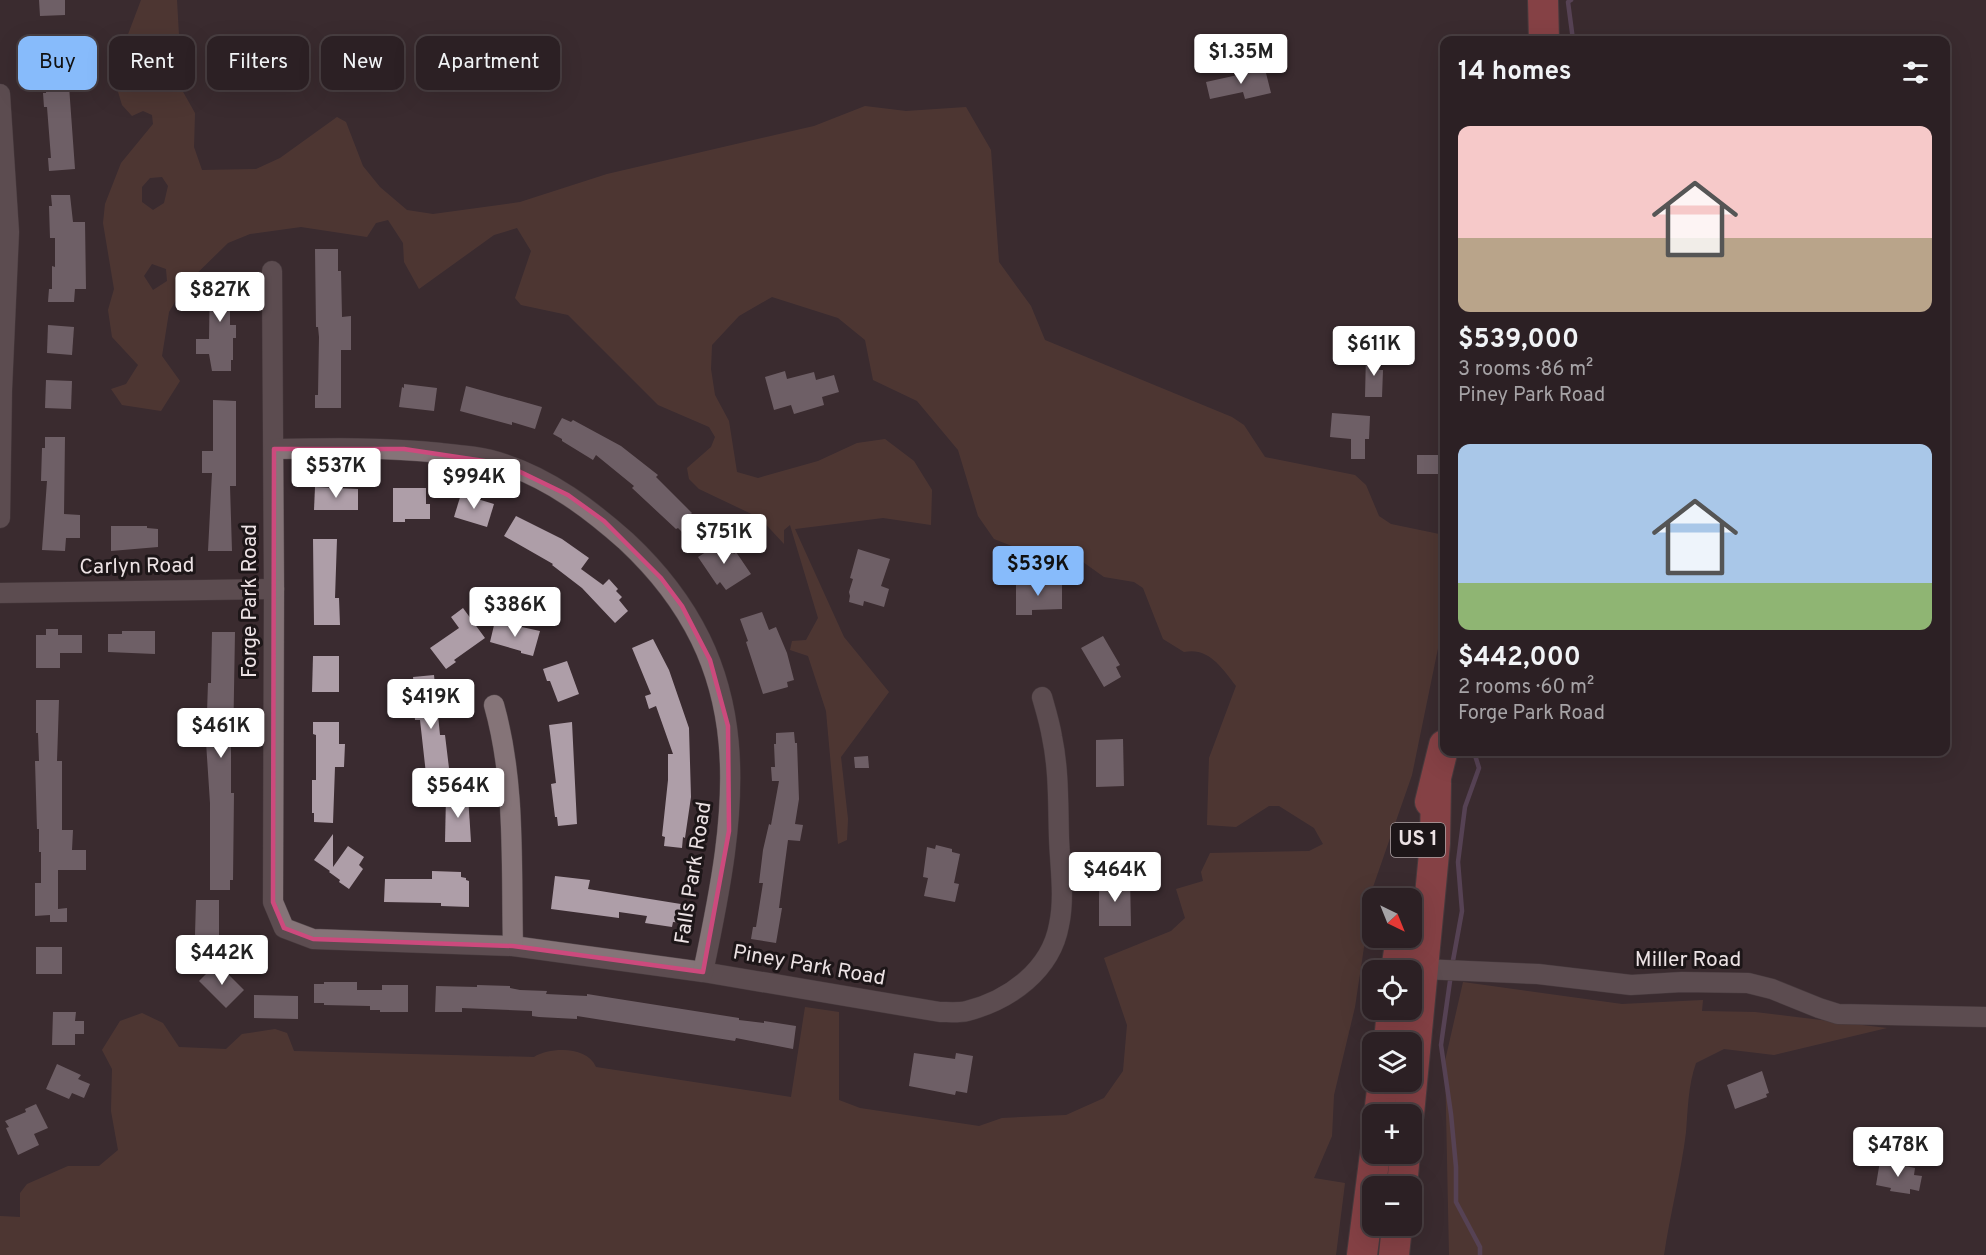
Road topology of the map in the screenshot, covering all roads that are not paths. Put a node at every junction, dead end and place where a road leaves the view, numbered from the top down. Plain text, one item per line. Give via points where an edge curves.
1 (1543, 0) edge
2 (1544, 36) edge
3 (0, 94) edge
4 (272, 272) dead end
5 (273, 449) junction
6 (0, 519) edge
7 (274, 589) junction
8 (0, 593) edge
9 (1042, 697) dead end
10 (494, 705) dead end
11 (1442, 756) edge
12 (1436, 783) junction
13 (1410, 888) edge
14 (284, 928) joint
15 (513, 946) junction
16 (1408, 948) edge
17 (1424, 969) edge
18 (703, 972) junction
19 (1986, 1017) edge
20 (1410, 1104) edge
21 (1374, 1164) edge
22 (1396, 1236) edge
23 (1362, 1255) edge
24 (1394, 1255) edge

1 - 2 highway
3 - 6 street via 9,232
4 - 5 street, Forge Park Road
5 - 7 street, Forge Park Road
5 - 18 street, Falls Park Road via 404,449 471,456 504,464 568,495 604,521 661,578 682,606 710,660 728,726 729,831
7 - 8 street, Carlyn Road
7 - 14 street, Forge Park Road via 273,902
9 - 18 street, Piney Park Road via 1053,738 1057,778 1060,924 1054,946 1017,989 966,1011 940,1012
10 - 15 street via 501,729 509,797
11 - 12 highway, US 1
12 - 13 highway, US 1 via 1418,842
12 - 17 highway, US 1
14 - 15 street, Piney Park Road via 313,939
15 - 18 street, Piney Park Road
16 - 17 highway, US 1
17 - 19 street, Miller Road via 1538,974 1631,985 1748,983 1838,1014
17 - 20 highway, US 1
21 - 23 highway
22 - 24 highway

